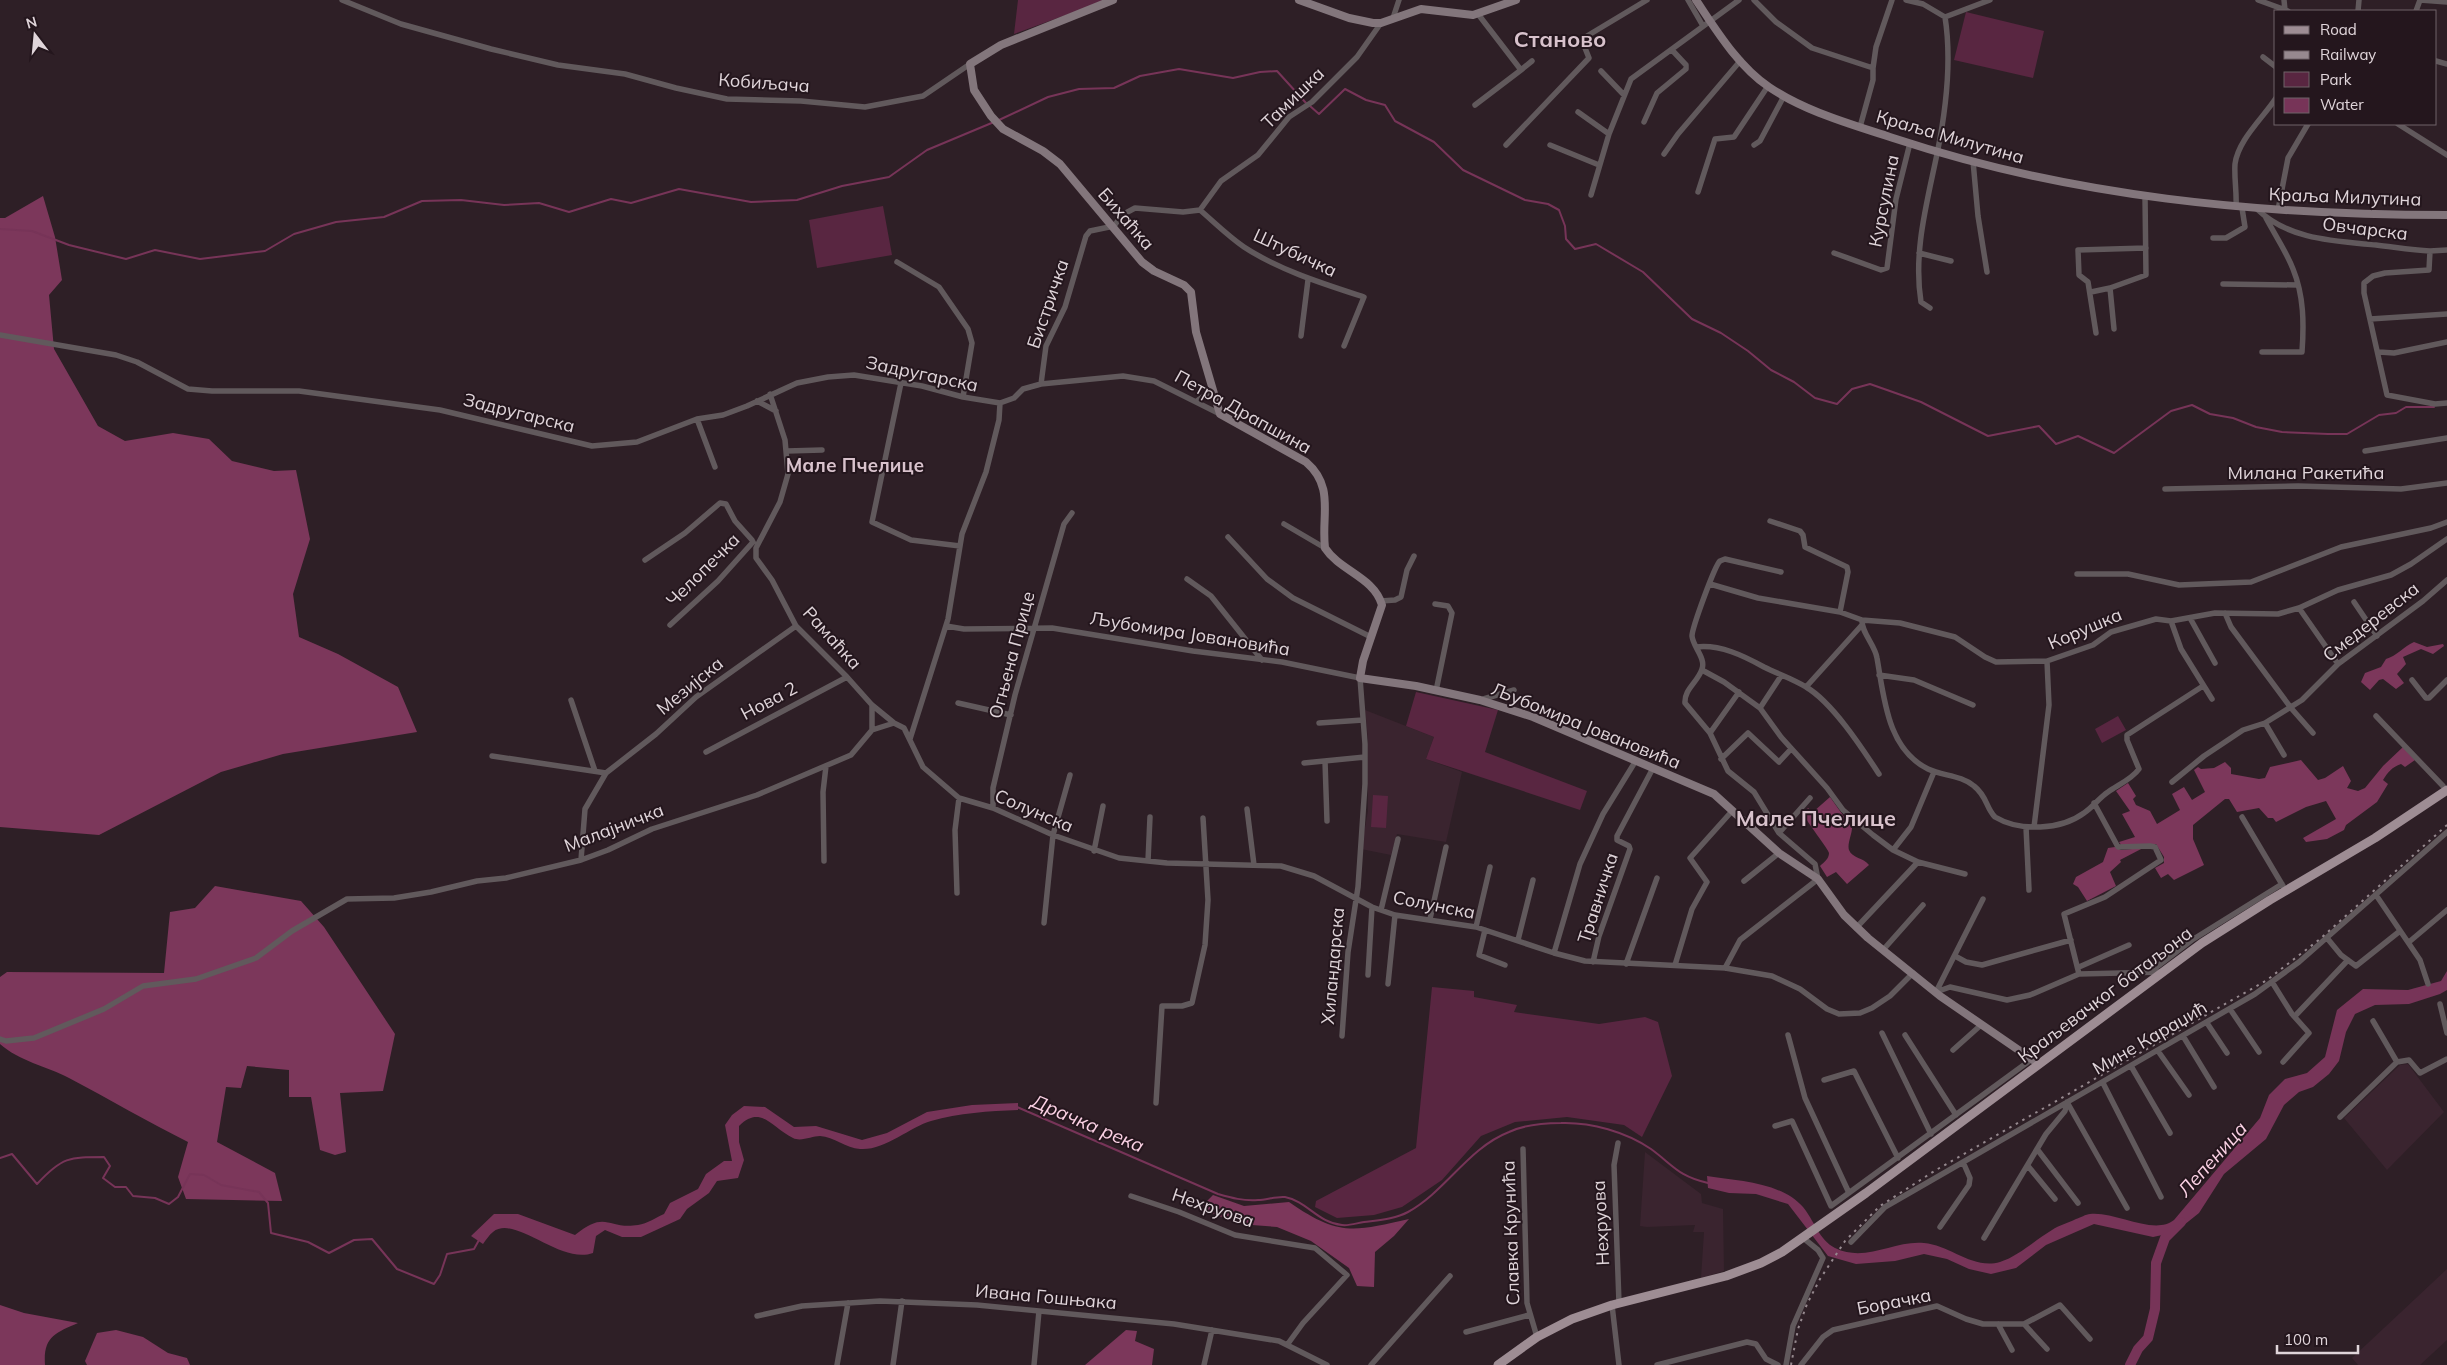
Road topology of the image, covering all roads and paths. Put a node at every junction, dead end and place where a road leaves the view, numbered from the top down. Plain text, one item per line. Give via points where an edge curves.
1 (342, 0) edge
2 (1113, 0) edge
3 (1299, 0) edge
4 (1399, 0) edge
5 (1516, 0) edge
6 (1647, 0) edge
7 (1688, 0) edge
8 (1696, 0) edge
9 (1739, 0) edge
10 (1754, 0) edge
11 (1892, 0) edge
12 (1906, 0) edge
13 (2258, 0) edge
14 (2420, 0) edge
15 (1988, 1) edge
16 (2447, 2) edge
17 (2283, 10) edge
18 (1478, 14) junction
19 (1945, 16) junction
20 (1393, 18) junction
21 (1710, 21) junction
22 (1381, 23) junction
23 (1703, 26) junction
24 (1672, 50) junction
25 (2263, 57) dead end
26 (1741, 60) junction
27 (1532, 61) dead end
28 (970, 64) junction
29 (2274, 65) edge
30 (1872, 68) junction
31 (1521, 70) junction
32 (1601, 71) dead end
33 (1768, 86) junction
34 (1624, 95) junction
35 (1784, 96) junction
36 (2274, 101) edge
37 (1475, 105) dead end
38 (1578, 112) dead end
39 (1644, 122) dead end
40 (2307, 125) edge
41 (2400, 125) edge
42 (1860, 127) junction
43 (1609, 134) junction
44 (1910, 144) junction
45 (1506, 145) dead end
46 (1550, 145) dead end
47 (1754, 145) dead end
48 (1937, 152) junction
49 (1664, 154) dead end
50 (2447, 155) edge
51 (1973, 161) junction
52 (1599, 165) junction
53 (1698, 192) dead end
54 (1591, 195) dead end
55 (2145, 196) junction
56 (2239, 208) junction
57 (2256, 209) junction
58 (1200, 210) junction
59 (2278, 210) junction
60 (2447, 215) edge
61 (2266, 218) junction
62 (1114, 226) junction
63 (2214, 238) dead end
64 (2146, 248) junction
65 (2447, 250) edge
66 (2430, 251) junction
67 (1919, 253) junction
68 (1834, 254) dead end
69 (1951, 261) dead end
70 (897, 262) dead end
71 (1987, 272) dead end
72 (1308, 280) junction
73 (2223, 284) dead end
74 (2297, 285) junction
75 (2110, 288) junction
76 (2091, 292) junction
77 (1930, 308) dead end
78 (2447, 314) edge
79 (2370, 319) junction
80 (2114, 329) dead end
81 (2096, 333) dead end
82 (0, 335) edge
83 (1301, 336) dead end
84 (2447, 342) edge
85 (1344, 346) dead end
86 (2262, 352) dead end
87 (2378, 352) junction
88 (901, 383) junction
89 (1041, 384) junction
90 (1212, 390) junction
91 (770, 394) junction
92 (963, 397) junction
93 (1197, 401) junction
94 (757, 402) junction
95 (1000, 403) junction
96 (2447, 403) edge
97 (776, 411) junction
98 (1220, 414) junction
99 (697, 419) junction
100 (2447, 438) edge
101 (822, 450) dead end
102 (787, 451) junction
103 (2365, 451) dead end
104 (716, 467) dead end
105 (2447, 483) edge
106 (2165, 489) dead end
107 (1072, 513) dead end
108 (1770, 521) dead end
109 (2447, 522) edge
110 (1284, 524) dead end
111 (1228, 537) dead end
112 (2447, 539) edge
113 (752, 540) junction
114 (960, 546) junction
115 (756, 548) junction
116 (1326, 548) junction
117 (1414, 556) dead end
118 (645, 560) dead end
119 (1781, 572) dead end
120 (2077, 574) dead end
121 (1187, 579) dead end
122 (2447, 580) edge
123 (1710, 584) junction
124 (1381, 601) junction
125 (2354, 602) dead end
126 (1435, 604) dead end
127 (2299, 608) junction
128 (1840, 612) junction
129 (2225, 613) junction
130 (2190, 618) junction
131 (2171, 622) junction
132 (1862, 623) junction
133 (670, 626) dead end
134 (796, 626) junction
135 (946, 626) junction
136 (1035, 628) junction
137 (2377, 636) junction
138 (1371, 637) junction
139 (1696, 646) junction
140 (1262, 660) junction
141 (2047, 661) junction
142 (2216, 663) dead end
143 (2338, 664) junction
144 (1702, 670) junction
145 (1879, 675) junction
146 (1782, 676) junction
147 (847, 677) junction
148 (1360, 678) junction
149 (2412, 680) dead end
150 (2447, 680) edge
151 (2203, 686) junction
152 (1806, 687) junction
153 (1514, 690) dead end
154 (1436, 691) junction
155 (1739, 692) junction
156 (1500, 694) junction
157 (2212, 699) dead end
158 (571, 700) dead end
159 (1480, 700) junction
160 (958, 702) dead end
161 (872, 705) junction
162 (1973, 705) dead end
163 (1502, 707) junction
164 (1760, 708) junction
165 (2291, 708) junction
166 (1010, 715) junction
167 (2376, 716) dead end
168 (1363, 720) junction
169 (894, 723) junction
170 (1319, 723) dead end
171 (2265, 723) junction
172 (872, 730) junction
173 (1710, 733) junction
174 (2313, 733) dead end
175 (910, 739) junction
176 (1791, 749) junction
177 (706, 752) dead end
178 (2284, 755) dead end
179 (492, 756) dead end
180 (1365, 757) junction
181 (1721, 759) junction
182 (1325, 761) junction
183 (1635, 762) junction
184 (1304, 763) dead end
185 (826, 766) junction
186 (1652, 770) junction
187 (595, 771) junction
188 (1934, 772) junction
189 (606, 773) junction
190 (1879, 774) dead end
191 (1070, 775) dead end
192 (2172, 782) dead end
193 (2446, 786) edge
194 (959, 798) junction
195 (1810, 798) dead end
196 (2094, 804) junction
197 (1103, 806) dead end
198 (992, 808) junction
199 (1247, 809) dead end
200 (1733, 810) junction
201 (1150, 817) dead end
202 (2242, 817) dead end
203 (1203, 818) dead end
204 (1326, 821) dead end
205 (2026, 827) junction
206 (2034, 827) junction
207 (2447, 832) edge
208 (1779, 834) junction
209 (1053, 835) junction
210 (1398, 839) dead end
211 (1446, 846) dead end
212 (1893, 850) junction
213 (1094, 851) junction
214 (1779, 853) junction
215 (581, 860) junction
216 (824, 861) dead end
217 (1148, 861) junction
218 (1918, 862) junction
219 (1206, 864) junction
220 (1254, 865) junction
221 (1490, 867) dead end
222 (1965, 874) dead end
223 (1657, 878) dead end
224 (1818, 879) junction
225 (1533, 880) dead end
226 (1744, 881) dead end
227 (2284, 887) junction
228 (2029, 890) dead end
229 (957, 893) dead end
230 (2376, 895) junction
231 (1354, 898) junction
232 (1983, 900) dead end
233 (1923, 904) dead end
234 (1372, 907) junction
235 (1381, 910) junction
236 (2447, 910) edge
237 (1395, 915) junction
238 (1430, 920) junction
239 (1044, 924) dead end
240 (1476, 928) junction
241 (1856, 928) junction
242 (1486, 930) junction
243 (2400, 931) junction
244 (2327, 938) junction
245 (1518, 940) junction
246 (2071, 940) junction
247 (2409, 942) junction
248 (2128, 945) dead end
249 (1883, 950) junction
250 (1554, 953) junction
251 (1955, 956) junction
252 (2348, 960) junction
253 (1593, 962) junction
254 (1626, 964) junction
255 (1505, 965) dead end
256 (1675, 965) junction
257 (1725, 968) junction
258 (2079, 970) junction
259 (2150, 972) junction
260 (2163, 972) junction
261 (1912, 973) junction
262 (1368, 975) dead end
263 (2272, 982) junction
264 (1388, 984) dead end
265 (2428, 984) dead end
266 (1936, 992) junction
267 (2440, 1004) dead end
268 (2230, 1009) junction
269 (2295, 1016) junction
270 (2373, 1021) dead end
271 (2207, 1022) junction
272 (1981, 1025) junction
273 (1882, 1033) dead end
274 (2447, 1034) edge
275 (1788, 1035) dead end
276 (1342, 1036) dead end
277 (1905, 1036) dead end
278 (2182, 1036) junction
279 (0, 1039) edge
280 (1952, 1050) dead end
281 (2158, 1051) junction
282 (2259, 1052) dead end
283 (2227, 1053) dead end
284 (2447, 1059) edge
285 (2036, 1062) junction
286 (2283, 1062) dead end
287 (2396, 1062) junction
288 (2132, 1066) junction
289 (1824, 1080) dead end
290 (2103, 1083) junction
291 (2214, 1087) dead end
292 (2190, 1095) dead end
293 (2067, 1102) junction
294 (1156, 1103) dead end
295 (1956, 1115) junction
296 (2340, 1117) dead end
297 (1775, 1126) dead end
298 (2170, 1133) dead end
299 (1931, 1134) junction
300 (1618, 1143) dead end
301 (1523, 1149) dead end
302 (2037, 1149) junction
303 (1898, 1158) junction
304 (1963, 1162) junction
305 (2028, 1166) junction
306 (1849, 1193) junction
307 (1131, 1196) dead end
308 (2161, 1197) dead end
309 (2055, 1199) dead end
310 (2078, 1203) dead end
311 (2127, 1208) dead end
312 (1940, 1227) dead end
313 (1803, 1237) junction
314 (1984, 1238) dead end
315 (1851, 1242) dead end
316 (1450, 1276) dead end
317 (902, 1301) junction
318 (848, 1303) junction
319 (1615, 1304) junction
320 (1039, 1311) junction
321 (1529, 1315) junction
322 (757, 1316) dead end
323 (1998, 1324) junction
324 (2024, 1324) junction
325 (1212, 1330) junction
326 (1466, 1332) dead end
327 (1536, 1337) junction
328 (2090, 1339) dead end
329 (1287, 1345) junction
330 (2047, 1349) dead end
331 (2012, 1350) dead end
332 (837, 1365) edge
333 (893, 1365) edge
334 (1034, 1365) edge
335 (1204, 1365) edge
336 (1327, 1365) edge
337 (1371, 1365) edge
338 (1498, 1365) edge
339 (1619, 1365) edge
340 (1657, 1365) edge
341 (1778, 1365) edge
342 (1786, 1365) edge
343 (1801, 1365) edge

1 - 28 street, Кобиљача via 401,24 491,49 558,65 625,74 727,99 801,100 865,106 923,96
2 - 28 street, Кобиљача via 1001,45
3 - 22 street via 1358,21
4 - 20 street
5 - 18 street
6 - 45 street via 1587,36 1583,45 1590,55
7 - 23 street
8 - 21 street, Краља Милутина
9 - 21 street
10 - 30 street via 1776,22 1812,48
11 - 30 street
12 - 19 street
13 - 17 street
14 - 16 street
15 - 19 street
18 - 20 street via 1421,9
18 - 31 street
19 - 48 street via 1948,68
20 - 22 street
21 - 23 street
21 - 26 street, Краља Милутина
22 - 58 street, Тамишка via 1357,57 1312,102 1289,118 1258,155 1221,181
23 - 24 street
24 - 34 street via 1631,80
24 - 39 street via 1686,69 1657,93
25 - 29 street
26 - 33 street, Краља Милутина
26 - 49 street
27 - 31 street
28 - 62 street, Бихаћка via 974,90 996,121 1009,133 1060,164
30 - 42 street via 1873,80
31 - 37 street
32 - 34 street
33 - 35 street, Краља Милутина
33 - 53 street via 1734,137 1715,139
34 - 43 street
35 - 42 street, Краља Милутина
35 - 47 street via 1760,141
36 - 56 street via 2238,155 2235,167
38 - 43 street
40 - 59 street via 2288,158
41 - 50 street
42 - 44 street, Краља Милутина
43 - 52 street
44 - 48 street, Краља Милутина
44 - 68 street, Курсулина via 1896,199 1887,268 1882,270
46 - 52 street
48 - 51 street, Краља Милутина
48 - 67 street via 1925,205
51 - 55 street, Краља Милутина via 2085,188
51 - 71 street
52 - 54 street
55 - 56 street, Краља Милутина
55 - 64 street
56 - 57 street, Краља Милутина
56 - 63 street, Краља Милутина via 2245,227 2226,238
57 - 59 street, Краља Милутина
57 - 61 street, Овчарска
58 - 62 street via 1183,212 1135,208 1122,215
58 - 72 street, Штубичка via 1242,246
59 - 60 street, Краља Милутина
61 - 66 street, Овчарска via 2323,241
61 - 74 street via 2294,270
62 - 89 street, Бистричка via 1090,231 1086,236 1065,307 1046,346
62 - 90 street, Бихаћка via 1142,262 1191,292 1196,332
64 - 75 street via 2146,275
64 - 76 street via 2078,250 2079,274 2088,282
65 - 66 street, Овчарска
66 - 79 street via 2428,270 2385,273 2366,281 2364,293
67 - 69 street
67 - 77 street via 1920,302
70 - 92 street via 939,287 968,329 972,343
72 - 83 street
72 - 85 street, Штубичка via 1364,297
73 - 74 street
74 - 86 street via 2304,323 2302,352
75 - 76 street
75 - 80 street
76 - 81 street
78 - 79 street
79 - 87 street
82 - 99 street, Задругарска via 116,355 188,389 212,392 299,391 440,410 592,446 637,442
84 - 87 street via 2394,353
87 - 96 street via 2389,397
88 - 91 street, Задругарска via 854,375 828,377 797,383
88 - 92 street, Задругарска
88 - 114 street via 872,522 911,540
89 - 93 street, Петра Драпшина via 1123,376 1154,381
89 - 95 street, Петра Драпшина via 1023,389 1014,398
90 - 93 street
90 - 98 street, Бихаћка
91 - 94 street, Задругарска
91 - 97 street
92 - 95 street, Задругарска
93 - 98 street, Петра Драпшина
94 - 97 street
94 - 99 street, Задругарска via 723,415
95 - 114 street via 986,472 964,527
97 - 102 street
98 - 116 street, Петра Драпшина via 1315,470 1325,492
99 - 104 street
100 - 103 street
101 - 102 street
102 - 115 street via 788,474 780,502
105 - 106 street, Милана Ракетића via 2401,489 2298,486
107 - 136 street, Огњена Прице via 1064,524
108 - 128 street via 1800,531 1805,547 1847,567
109 - 120 street via 2341,547 2251,582 2179,585 2128,574
110 - 116 street
111 - 138 street via 1267,580 1292,598
112 - 127 street, Корушка via 2392,575 2338,590
113 - 115 street, Челопечка
113 - 118 street via 726,504 720,503 685,533
113 - 133 street, Челопечка via 718,581
114 - 135 street
115 - 134 street, Рамаћка via 756,558 772,580
116 - 124 street via 1349,571 1374,588
117 - 124 street via 1407,570 1402,597
119 - 123 street via 1725,559 1717,563
121 - 140 street via 1211,596
122 - 137 street, Смедеревска
123 - 128 street, Корушка via 1758,598
123 - 139 street via 1693,630
124 - 138 street via 1382,610
125 - 137 street
126 - 154 street via 1448,606 1452,613
127 - 129 street, Корушка via 2278,614
127 - 143 street
128 - 132 street, Корушка
129 - 130 street, Корушка
129 - 165 street via 2231,627
130 - 131 street, Корушка
130 - 142 street
131 - 141 street, Корушка via 2156,619 2114,631 2093,645
131 - 151 street via 2183,653
132 - 141 street, Корушка via 1900,623 1955,637 1996,662
132 - 145 street via 1876,651
132 - 152 street
134 - 147 street, Рамаћка
134 - 189 street, Мезијска via 696,697
135 - 136 street, Љубомира Јовановића via 964,629
135 - 175 street
136 - 140 street, Љубомира Јовановића
136 - 166 street, Огњена Прице
137 - 143 street, Смедеревска
138 - 148 street
139 - 144 street
139 - 146 street via 1710,646 1746,656
140 - 148 street, Љубомира Јовановића
141 - 206 street via 2048,704
143 - 165 street, Смедеревска via 2313,691
144 - 155 street
144 - 173 street via 1686,695 1685,703
145 - 162 street via 1914,680
145 - 188 street via 1897,738 1914,760
146 - 152 street
146 - 164 street
147 - 161 street, Рамаћка
147 - 177 street, Нова 2
148 - 154 street, Љубомира Јовановића
148 - 168 street
149 - 150 street via 2426,698
151 - 157 street
151 - 196 street via 2128,735 2126,740 2139,769
152 - 190 street via 1861,745
153 - 156 street
154 - 159 street, Љубомира Јовановића
155 - 164 street
155 - 173 street
156 - 159 street
156 - 163 street
158 - 187 street
159 - 163 street, Љубомира Јовановића
160 - 166 street
161 - 169 street, Рамаћка
161 - 172 street
163 - 183 street, Љубомира Јовановића via 1533,717
164 - 176 street
165 - 171 street, Смедеревска
165 - 174 street
166 - 198 street, Огњена Прице via 993,788
167 - 193 street
168 - 170 street
168 - 180 street
169 - 172 street
169 - 175 street, Рамаћка via 904,728
171 - 178 street
171 - 192 street, Смедеревска via 2243,730
172 - 185 street, Малајничка via 851,755
173 - 181 street
175 - 194 street, Солунска via 923,767
176 - 181 street via 1779,762 1748,733
176 - 212 street via 1843,810
179 - 187 street
180 - 182 street
180 - 231 street via 1359,867
181 - 208 street via 1732,775 1754,792
182 - 184 street
182 - 204 street
183 - 186 street, Љубомира Јовановића
183 - 250 street via 1603,814 1580,864
185 - 215 street, Малајничка via 757,795 652,829
185 - 216 street
186 - 200 street, Љубомира Јовановића via 1709,792
186 - 253 street, Травничка via 1617,836 1617,840 1630,848
187 - 189 street
188 - 205 street via 1967,781 1985,797 1995,817
188 - 212 street via 1911,827
189 - 215 street, Мезијска via 585,809
191 - 209 street
193 - 227 main road, Краљевачког батаљона via 2375,838
194 - 198 street, Солунска
194 - 229 street via 955,830
195 - 208 street
196 - 206 street via 2072,820
196 - 246 street via 2118,847 2154,847 2161,860 2105,897 2064,914
197 - 213 street
198 - 209 street, Солунска
199 - 220 street
200 - 214 street, Љубомира Јовановића
200 - 256 street via 1690,858 1707,882 1692,909
201 - 217 street
202 - 227 street
203 - 219 street
205 - 206 street
205 - 228 street
207 - 230 street, Мине Караџић
208 - 224 street via 1813,862 1818,870
209 - 213 street, Солунска
209 - 239 street
210 - 235 street
211 - 238 street
212 - 218 street
213 - 217 street, Солунска
214 - 224 street, Љубомира Јовановића
214 - 226 street
215 - 279 street, Малајничка via 506,878 394,898 347,900 292,931 256,958 196,979 143,986 104,1009 34,1038
217 - 219 street, Солунска
218 - 222 street
218 - 241 street
219 - 220 street, Солунска
219 - 294 street via 1205,945 1192,1003 1162,1006
220 - 231 street, Солунска via 1281,866 1305,872
221 - 240 street
223 - 254 street
224 - 241 street, Љубомира Јовановића
224 - 257 street via 1740,940
225 - 245 street
227 - 259 street via 2214,926
227 - 260 main road, Краљевачког батаљона
230 - 243 street
230 - 244 street, Мине Караџић
231 - 234 street, Солунска
231 - 276 street, Хиландарска
232 - 251 street
233 - 249 street
234 - 235 street, Солунска
234 - 262 street
235 - 237 street, Солунска
236 - 247 street
237 - 238 street, Солунска
237 - 264 street
238 - 240 street, Солунска
240 - 242 street, Солунска
241 - 249 street, Љубомира Јовановића
242 - 245 street, Солунска
242 - 255 street via 1479,956
243 - 247 street
243 - 252 street via 2356,966
244 - 252 street
244 - 263 street, Мине Караџић
245 - 250 street, Солунска
246 - 251 street via 1982,965
246 - 258 street
247 - 265 street via 2420,960
248 - 258 street
249 - 261 street, Љубомира Јовановића
250 - 253 street, Солунска
251 - 266 street
252 - 269 street
253 - 254 street, Солунска
254 - 256 street, Солунска
256 - 257 street, Солунска
257 - 261 street, Солунска via 1772,976 1800,989 1827,1009 1844,1014 1872,1008 1890,996
258 - 259 street
258 - 266 street via 2030,995 2007,1000 1950,987
259 - 260 street
260 - 285 main road, Краљевачког батаљона
261 - 266 street, Љубомира Јовановића
263 - 268 street, Мине Караџић
263 - 269 street
266 - 272 street, Љубомира Јовановића
267 - 274 street
268 - 271 street, Мине Караџић
268 - 282 street
269 - 286 street via 2309,1033
270 - 287 street
271 - 278 street, Мине Караџић
271 - 283 street
272 - 280 street
272 - 285 street, Љубомира Јовановића
273 - 299 street
275 - 306 street via 1805,1098
277 - 295 street
278 - 281 street, Мине Караџић
278 - 291 street
281 - 288 street, Мине Караџић
281 - 292 street
284 - 287 street via 2420,1073 2409,1060
285 - 295 street
285 - 313 main road, Краљевачког батаљона
287 - 296 street
288 - 290 street, Мине Караџић
288 - 298 street
289 - 303 street via 1854,1071
290 - 293 street, Мине Караџић
290 - 308 street
293 - 302 street via 2065,1111
293 - 304 street, Мине Караџић
293 - 311 street
295 - 299 street
297 - 306 street via 1792,1121 1831,1206
299 - 303 street
300 - 319 street, Нехруова via 1614,1165 1618,1246
301 - 321 street, Славка Крунића
302 - 305 street
302 - 310 street
303 - 306 street
304 - 312 street via 1970,1178 1969,1185
304 - 315 street, Мине Караџић via 1886,1207
305 - 309 street
305 - 314 street
307 - 329 street, Нехруова via 1235,1234 1315,1248 1347,1275
313 - 319 main road via 1771,1258 1739,1272
313 - 342 street via 1822,1255 1822,1261 1793,1326
316 - 337 street
317 - 318 street, Ивана Гошњака
317 - 320 street, Ивана Гошњака
317 - 333 street
318 - 322 street, Ивана Гошњака via 802,1306
318 - 332 street
319 - 327 main road via 1572,1319
319 - 339 street
320 - 325 street, Ивана Гошњака
320 - 334 street
321 - 326 street, Славка Крунића
321 - 327 street, Славка Крунића
323 - 324 street, Борачка
323 - 331 street
323 - 343 street, Борачка via 1966,1319 1937,1306 1833,1330 1823,1337
324 - 328 street, Борачка via 2060,1304
324 - 330 street
325 - 329 street, Ивана Гошњака
325 - 335 street
327 - 338 main road
329 - 336 street, Ивана Гошњака
340 - 341 street via 1747,1342 1756,1344 1766,1359

